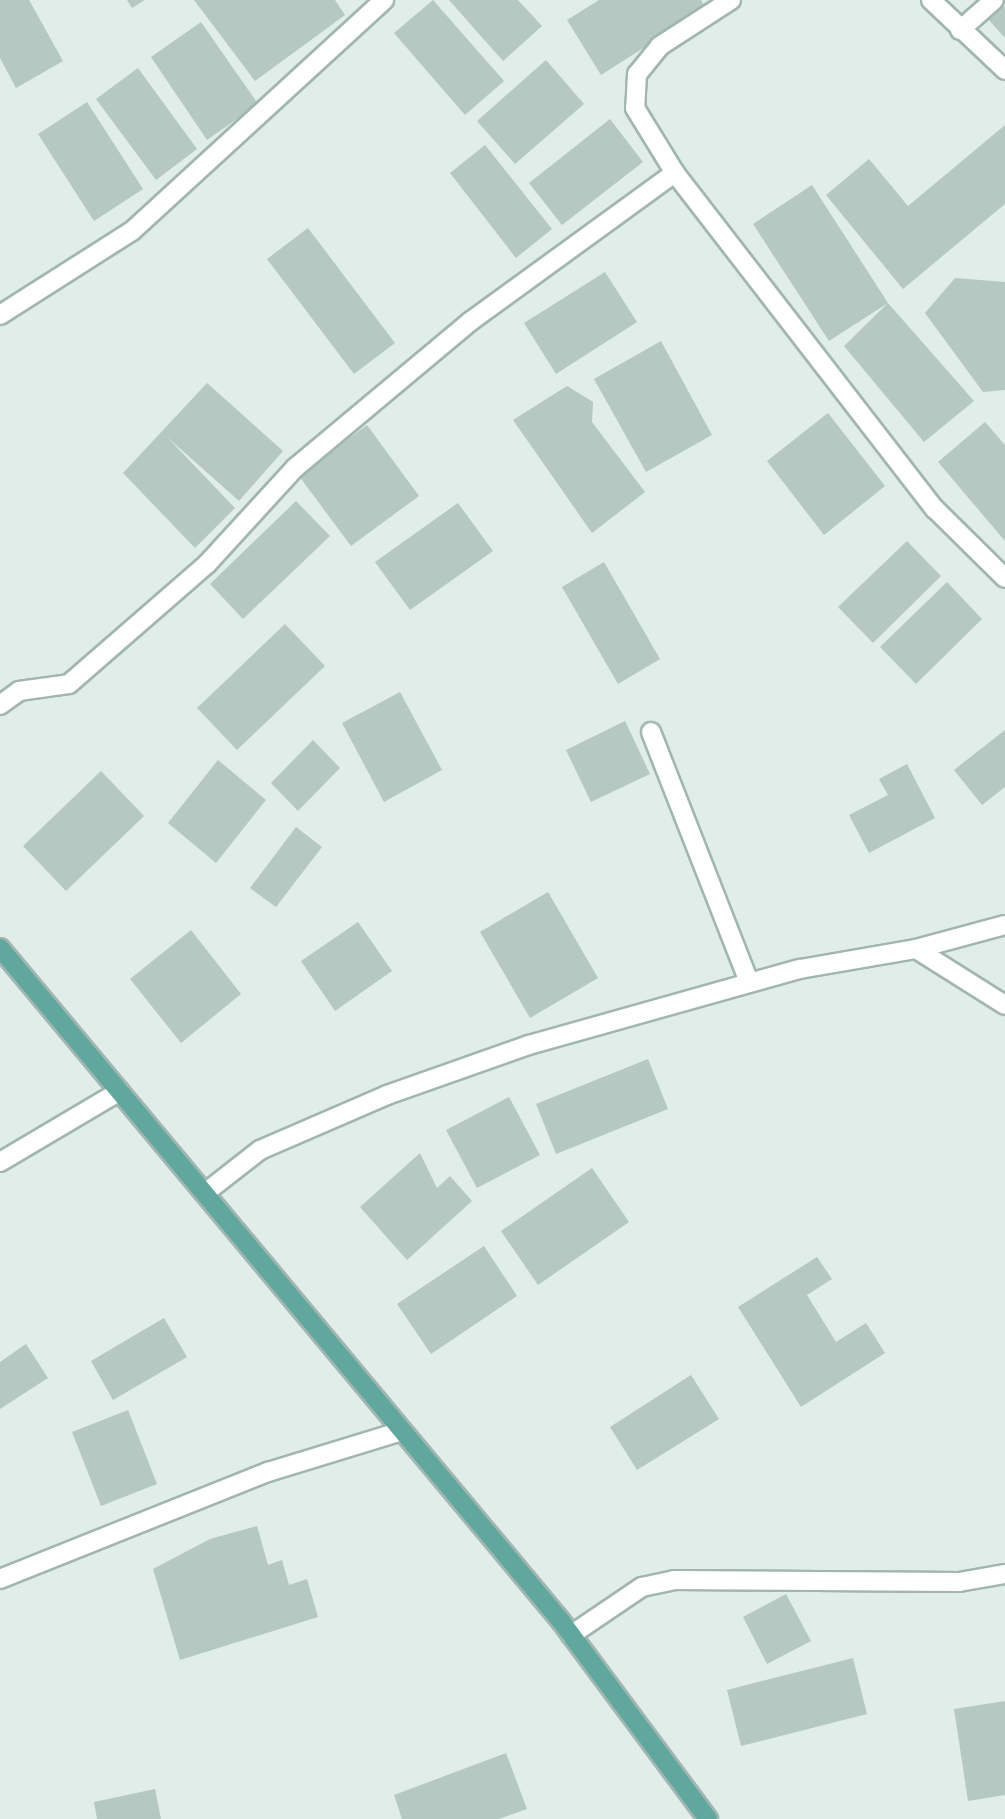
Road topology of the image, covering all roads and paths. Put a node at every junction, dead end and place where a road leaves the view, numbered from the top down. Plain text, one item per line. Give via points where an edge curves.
1 (384, 0) edge
2 (731, 0) edge
3 (931, 0) edge
4 (994, 0) edge
5 (960, 30) junction
6 (1005, 70) edge
7 (675, 173) junction
8 (0, 315) edge
9 (1005, 578) edge
10 (0, 705) edge
11 (651, 732) dead end
12 (1005, 925) edge
13 (0, 948) edge
14 (916, 949) junction
15 (749, 982) junction
16 (1005, 1005) edge
17 (120, 1091) junction
18 (0, 1162) edge
19 (205, 1193) junction
20 (402, 1431) junction
21 (1005, 1574) edge
22 (0, 1579) edge
23 (572, 1635) junction
24 (708, 1819) edge

1 - 8 street via 132,231
2 - 7 street via 660,46 637,74 635,108
3 - 5 street
4 - 5 street
5 - 6 street
7 - 9 street via 935,509
7 - 10 street via 471,321 295,468 207,564 69,684 19,691
11 - 15 street
12 - 14 street
13 - 17 main road
14 - 15 street
14 - 16 street
15 - 19 street via 529,1045 387,1095 260,1150
17 - 18 street
17 - 19 main road
19 - 20 main road
20 - 22 street via 268,1472
20 - 23 main road
21 - 23 street via 959,1582 674,1580 642,1587
23 - 24 main road

